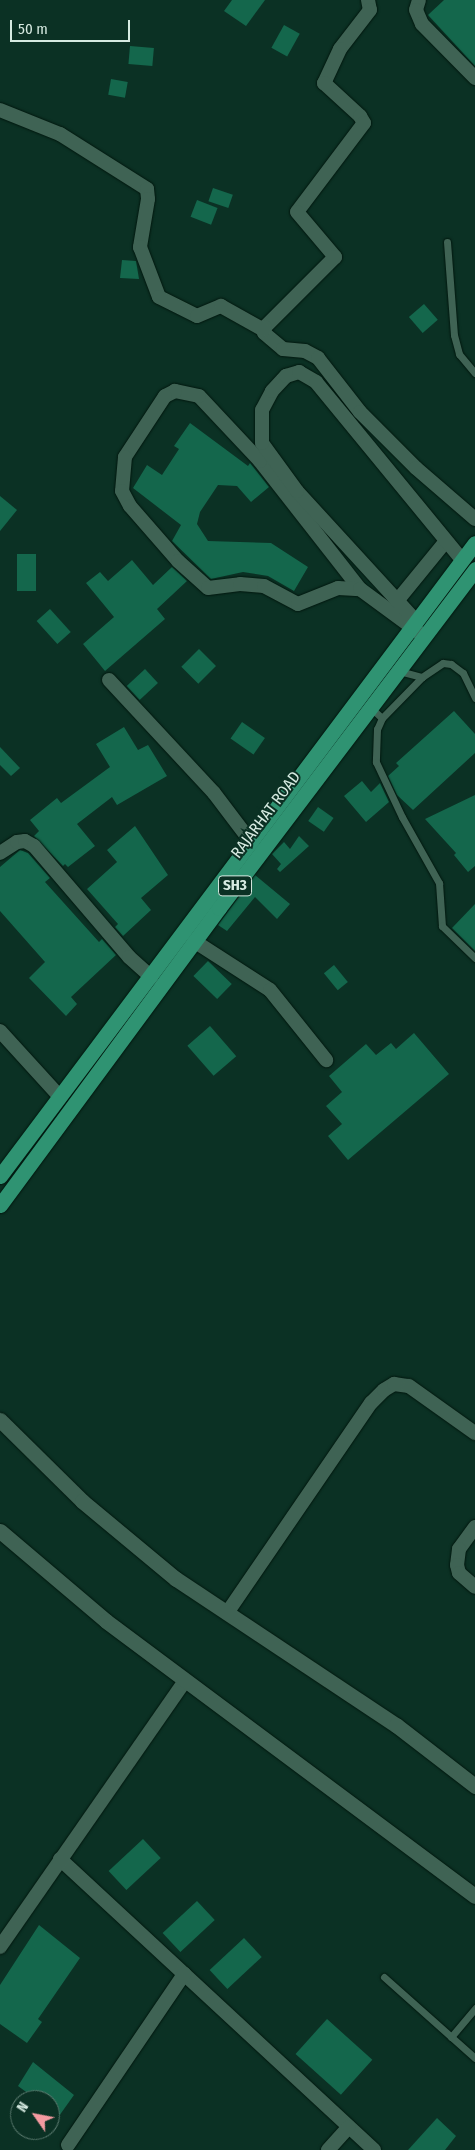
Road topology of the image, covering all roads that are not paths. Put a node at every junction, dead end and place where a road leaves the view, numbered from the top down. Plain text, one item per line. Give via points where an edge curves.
1 (368, 0) edge
2 (419, 0) edge
3 (475, 78) edge
4 (0, 110) edge
5 (447, 242) dead end
6 (264, 330) junction
7 (475, 373) edge
8 (475, 519) edge
9 (446, 541) junction
10 (475, 543) edge
11 (462, 560) junction
12 (475, 569) edge
13 (360, 589) junction
14 (397, 601) junction
15 (413, 623) junction
16 (425, 637) junction
17 (399, 671) junction
18 (422, 677) junction
19 (109, 680) dead end
20 (475, 698) edge
21 (370, 707) junction
22 (382, 718) junction
23 (252, 844) junction
24 (0, 853) edge
25 (194, 941) junction
26 (475, 958) edge
27 (151, 977) junction
28 (0, 1032) edge
29 (326, 1060) dead end
30 (60, 1097) junction
31 (0, 1176) edge
32 (0, 1205) edge
33 (0, 1420) edge
34 (475, 1433) edge
35 (475, 1527) edge
36 (0, 1531) edge
37 (475, 1587) edge
38 (227, 1613) junction
39 (185, 1681) junction
40 (475, 1786) edge
41 (60, 1859) junction
42 (475, 1896) edge
43 (0, 1947) edge
44 (184, 1974) junction
45 (384, 1977) dead end
46 (475, 2008) edge
47 (450, 2037) junction
48 (475, 2058) edge
49 (349, 2127) junction
50 (68, 2145) dead end
51 (328, 2150) edge
52 (374, 2150) edge

1 - 6 street via 370,10 340,49 324,83 364,123 297,212 335,257
2 - 3 street via 416,10 422,24
4 - 6 street via 60,134 146,190 149,194 140,247 159,297 197,316 221,306
5 - 7 lane via 454,335 459,354
6 - 8 street via 283,349 305,351 318,358 360,412 416,468
9 - 11 street
9 - 14 street
9 - 14 street via 316,382 299,372 286,376 262,410 262,443 297,491
10 - 11 main road, RAJARHAT ROAD / SH3
11 - 15 main road, RAJARHAT ROAD / SH3
12 - 16 main road, RAJARHAT ROAD / SH3
13 - 13 street via 338,588 298,604 264,586 240,584 208,588 178,561 130,506 122,492 125,457 165,396 175,391 199,396 260,461
13 - 15 street
14 - 15 street
15 - 16 street
15 - 23 main road, RAJARHAT ROAD / SH3
16 - 17 main road, RAJARHAT ROAD / SH3
17 - 18 lane
17 - 21 main road, RAJARHAT ROAD / SH3
18 - 20 lane via 443,663 451,664 463,673
18 - 22 lane
19 - 23 street via 214,793
21 - 22 lane
21 - 25 main road, RAJARHAT ROAD / SH3
22 - 26 lane via 376,729 376,762 381,777 440,882 442,926
23 - 27 main road, RAJARHAT ROAD / SH3
24 - 27 street via 17,842 25,841 34,846
25 - 29 street via 270,990
25 - 32 main road, RAJARHAT ROAD / SH3
27 - 30 main road, RAJARHAT ROAD / SH3
28 - 30 street
30 - 31 main road, RAJARHAT ROAD / SH3
33 - 38 main road via 82,1501 176,1579
34 - 38 street via 409,1386 394,1384 384,1390 371,1403
35 - 37 street via 460,1549 457,1565 459,1573
36 - 39 main road via 106,1621
38 - 40 main road via 396,1725
39 - 41 street
39 - 42 main road
41 - 43 street
41 - 44 street
44 - 49 street
44 - 50 street
45 - 47 lane
46 - 47 lane
47 - 48 lane
49 - 51 street
49 - 52 street

